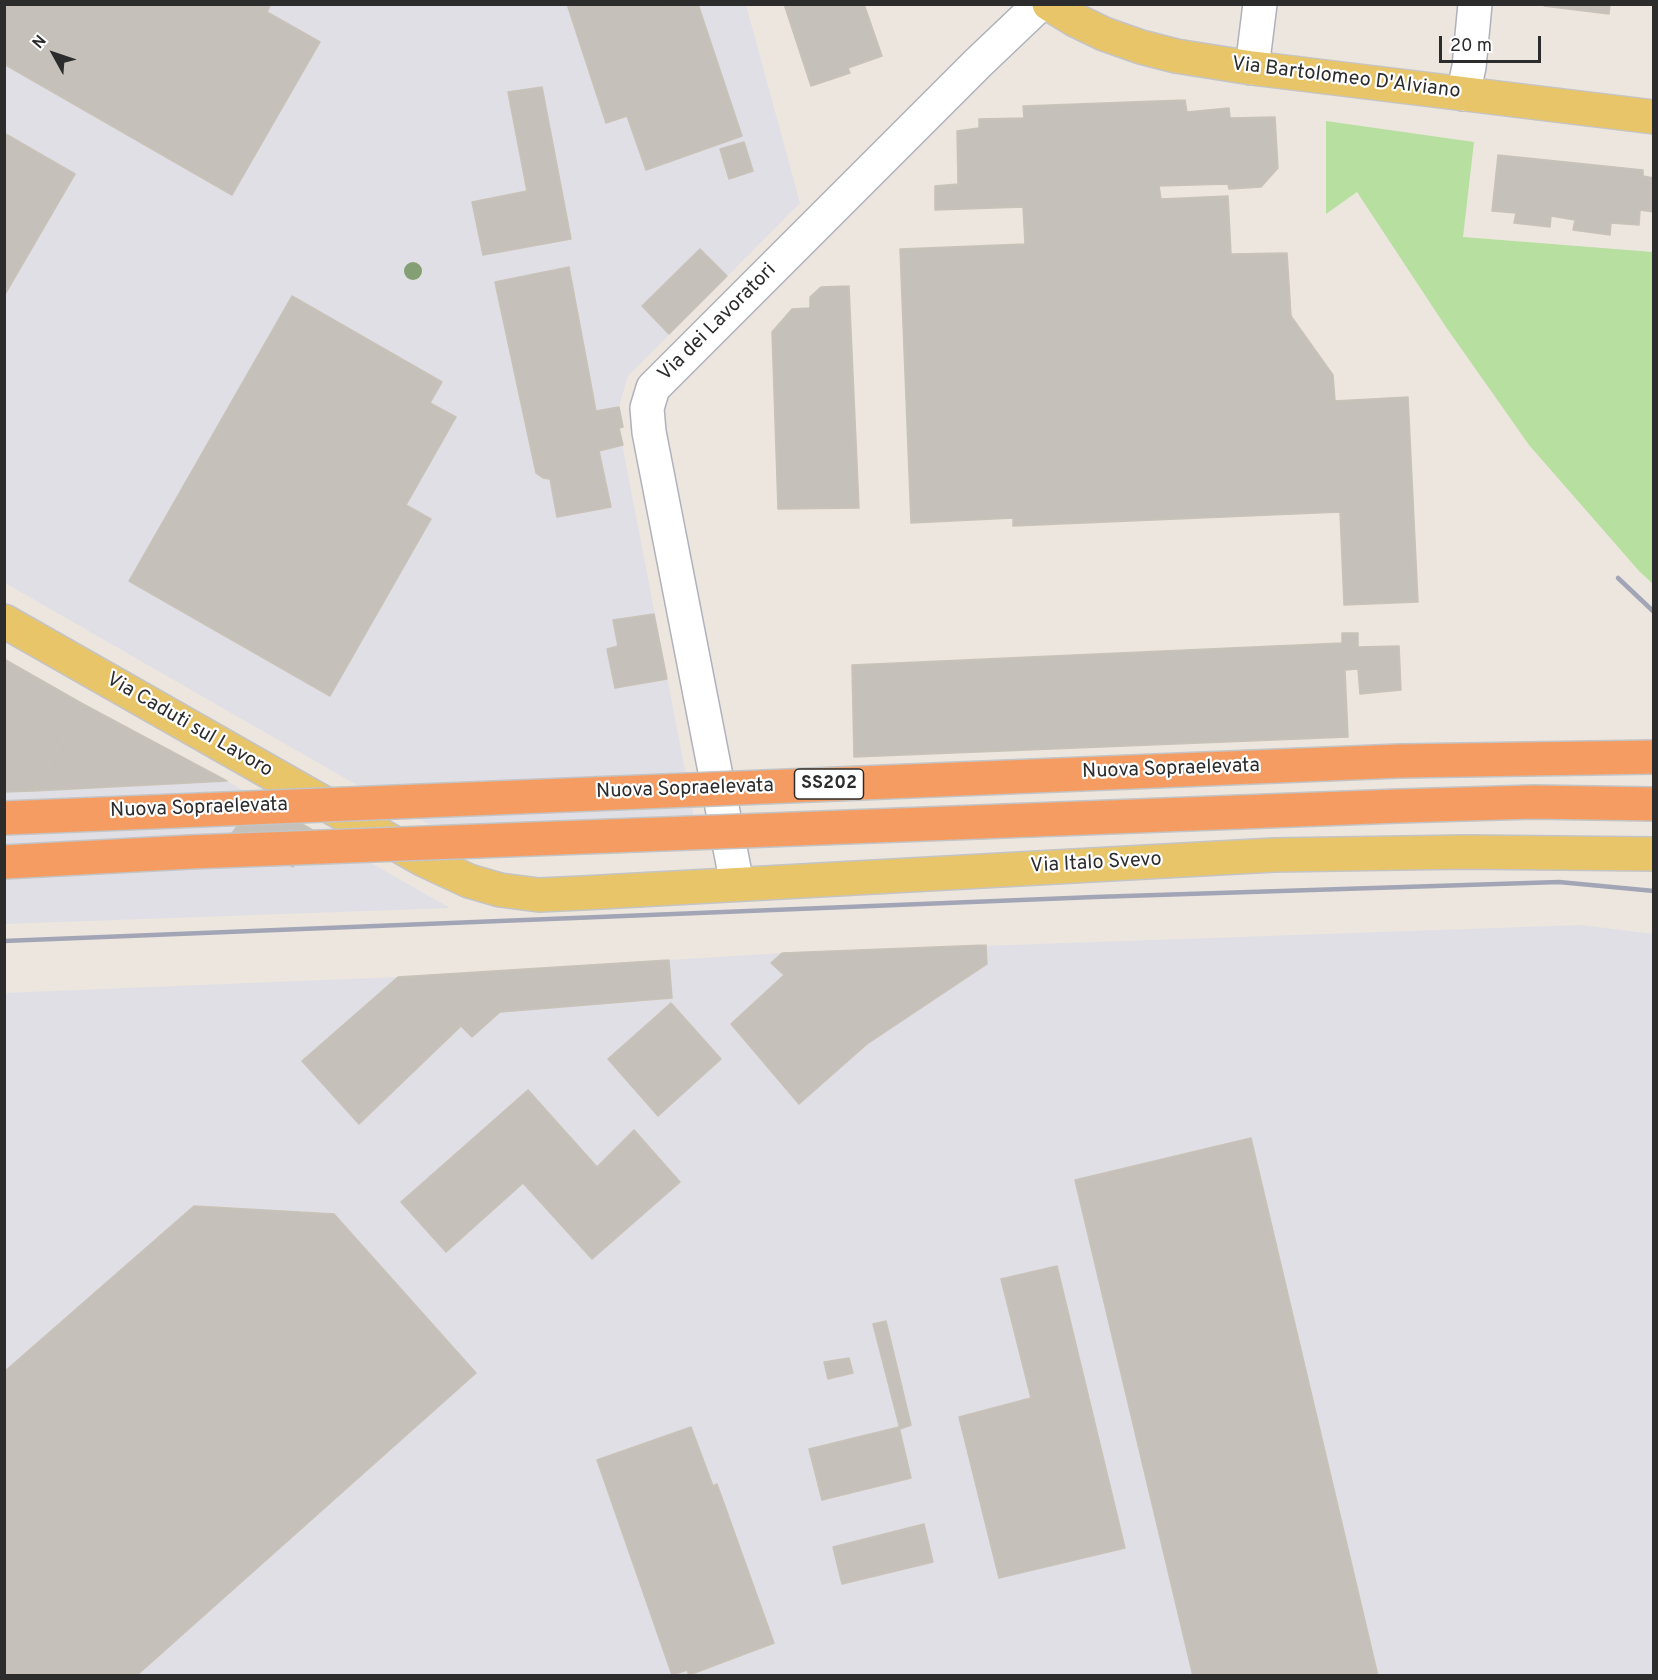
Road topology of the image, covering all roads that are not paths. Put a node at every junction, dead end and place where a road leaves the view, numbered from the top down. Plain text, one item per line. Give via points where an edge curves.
1 (1040, 4) edge
2 (1049, 4) edge
3 (1260, 4) edge
4 (1475, 4) edge
5 (1252, 68) junction
6 (1463, 94) junction
7 (1653, 117) edge
8 (4, 621) edge
9 (1653, 757) edge
10 (1653, 804) edge
11 (4, 818) edge
12 (1653, 854) edge
13 (4, 862) edge
14 (737, 884) junction
15 (539, 895) joint

1 - 14 street, Via dei Lavoratori via 653,388 647,408 649,432
2 - 5 main road, Via Bartolomeo D'Alviano via 1095,29 1141,47
3 - 5 street
4 - 6 street
5 - 6 main road, Via Bartolomeo D'Alviano
6 - 7 main road, Via Bartolomeo D'Alviano
8 - 15 main road, Via Caduti sul Lavoro via 424,860 469,881
9 - 11 highway, Nuova Sopraelevata / SS202, bridge via 1400,761
10 - 13 highway, SS202, bridge via 1388,806
12 - 14 main road, Via Italo Svevo via 1274,855
14 - 15 main road, Via Italo Svevo

